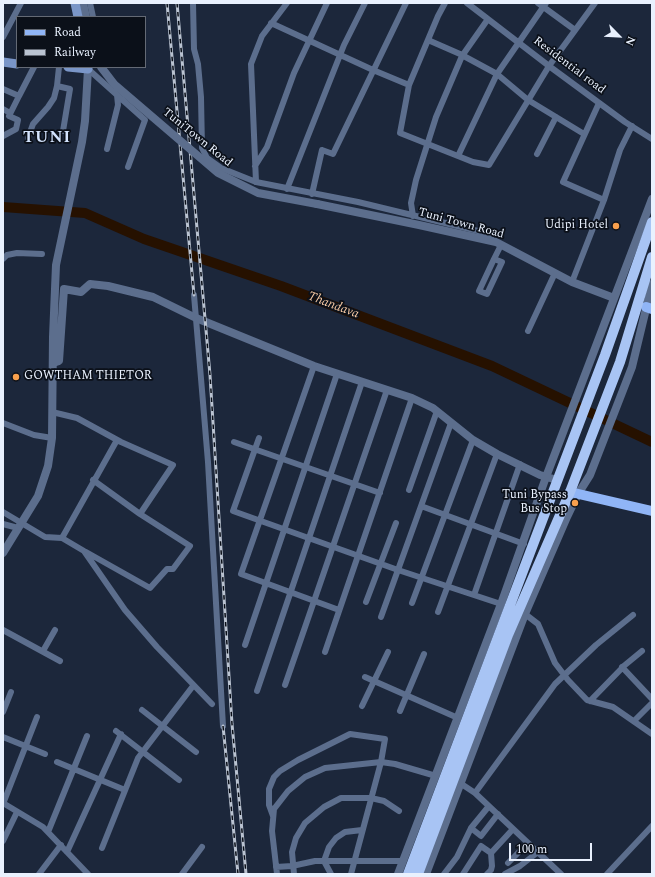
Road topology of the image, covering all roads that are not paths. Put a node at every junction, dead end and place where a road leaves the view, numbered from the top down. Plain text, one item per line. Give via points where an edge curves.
1 (21, 3) edge
2 (75, 3) edge
3 (83, 3) edge
4 (90, 3) edge
5 (193, 3) edge
6 (287, 3) edge
7 (327, 3) edge
8 (365, 3) edge
9 (406, 3) edge
10 (446, 3) edge
11 (467, 3) edge
12 (481, 3) edge
13 (595, 3) edge
14 (542, 4) edge
15 (474, 8) junction
16 (78, 16) edge
17 (86, 16) edge
18 (93, 16) edge
19 (488, 18) junction
20 (271, 23) junction
21 (10, 26) junction
22 (16, 28) edge
23 (575, 30) junction
24 (3, 37) edge
25 (428, 40) junction
26 (309, 41) junction
27 (519, 43) junction
28 (340, 55) junction
29 (462, 56) junction
30 (3, 62) edge
31 (16, 64) edge
32 (549, 66) junction
33 (33, 68) edge
34 (59, 68) edge
35 (88, 68) edge
36 (102, 68) edge
37 (373, 70) junction
38 (497, 74) junction
39 (409, 85) junction
40 (58, 86) junction
41 (3, 89) edge
42 (117, 95) junction
43 (19, 96) junction
44 (528, 100) junction
45 (599, 103) junction
46 (3, 109) edge
47 (10, 113) junction
48 (556, 117) junction
49 (632, 126) junction
50 (63, 131) dead end
51 (584, 134) junction
52 (3, 136) edge
53 (28, 138) dead end
54 (652, 139) edge
55 (429, 145) junction
56 (108, 149) dead end
57 (537, 154) dead end
58 (458, 156) junction
59 (255, 166) junction
60 (128, 167) dead end
61 (256, 182) junction
62 (287, 189) junction
63 (312, 194) junction
64 (652, 199) edge
65 (604, 200) junction
66 (317, 204) joint
67 (413, 216) junction
68 (652, 222) edge
69 (498, 244) junction
70 (42, 254) dead end
71 (652, 257) edge
72 (3, 259) edge
73 (494, 259) junction
74 (555, 273) junction
75 (572, 282) junction
76 (652, 284) edge
77 (194, 295) dead end
78 (614, 298) junction
79 (649, 308) edge
80 (196, 318) junction
81 (528, 331) dead end
82 (52, 363) junction
83 (314, 366) junction
84 (337, 374) junction
85 (362, 382) junction
86 (387, 390) junction
87 (412, 398) junction
88 (437, 411) junction
89 (52, 412) junction
90 (3, 423) edge
91 (451, 423) junction
92 (52, 438) junction
93 (259, 438) dead end
94 (117, 440) junction
95 (473, 440) junction
96 (234, 442) dead end
97 (255, 449) junction
98 (497, 454) junction
99 (281, 458) junction
100 (520, 464) junction
101 (306, 467) junction
102 (330, 476) junction
103 (546, 477) junction
104 (93, 480) junction
105 (557, 480) junction
106 (355, 484) junction
107 (408, 490) dead end
108 (380, 493) junction
109 (574, 493) junction
110 (421, 506) junction
111 (652, 511) edge
112 (3, 512) edge
113 (140, 514) junction
114 (445, 515) junction
115 (260, 520) junction
116 (396, 522) dead end
117 (3, 524) edge
118 (20, 525) junction
119 (471, 525) junction
120 (284, 529) junction
121 (495, 535) junction
122 (62, 538) junction
123 (309, 538) junction
124 (524, 544) junction
125 (333, 546) junction
126 (84, 551) junction
127 (3, 552) edge
128 (358, 555) junction
129 (381, 564) junction
130 (398, 570) junction
131 (421, 577) junction
132 (266, 583) junction
133 (448, 586) junction
134 (290, 592) junction
135 (474, 595) junction
136 (314, 601) junction
137 (366, 602) dead end
138 (412, 603) dead end
139 (501, 604) junction
140 (339, 610) junction
141 (438, 612) dead end
142 (525, 614) junction
143 (633, 615) dead end
144 (381, 617) dead end
145 (3, 630) edge
146 (55, 630) dead end
147 (245, 645) dead end
148 (43, 651) junction
149 (325, 652) dead end
150 (388, 652) dead end
151 (642, 652) dead end
152 (424, 654) dead end
153 (60, 661) dead end
154 (622, 667) junction
155 (565, 676) junction
156 (365, 677) dead end
157 (374, 681) junction
158 (285, 684) dead end
159 (193, 686) junction
160 (257, 691) dead end
161 (11, 692) dead end
162 (406, 696) junction
163 (652, 699) edge
164 (590, 701) junction
165 (652, 703) edge
166 (212, 704) dead end
167 (362, 706) dead end
168 (142, 710) dead end
169 (400, 711) dead end
170 (3, 712) edge
171 (37, 717) dead end
172 (458, 718) junction
173 (634, 721) junction
174 (163, 726) junction
175 (223, 726) dead end
176 (652, 734) edge
177 (87, 736) dead end
178 (3, 737) edge
179 (27, 747) junction
180 (144, 752) junction
181 (196, 752) dead end
182 (45, 754) dead end
183 (57, 762) dead end
184 (381, 762) junction
185 (74, 769) junction
186 (436, 776) junction
187 (100, 780) junction
188 (179, 780) dead end
189 (460, 783) junction
190 (125, 790) junction
191 (475, 793) junction
192 (371, 798) junction
193 (3, 804) edge
194 (489, 806) junction
195 (399, 811) dead end
196 (17, 812) junction
197 (498, 814) junction
198 (273, 816) junction
199 (652, 826) edge
200 (471, 828) junction
201 (513, 829) junction
202 (362, 830) junction
203 (48, 832) junction
204 (481, 836) junction
205 (3, 840) edge
206 (528, 843) junction
207 (61, 845) junction
208 (482, 846) junction
209 (202, 847) dead end
210 (102, 848) dead end
211 (67, 852) junction
212 (538, 852) junction
213 (491, 853) junction
214 (354, 860) junction
215 (324, 861) junction
216 (403, 861) junction
217 (508, 863) dead end
218 (292, 866) junction
219 (276, 871) edge
220 (39, 874) edge
221 (88, 874) edge
222 (182, 874) edge
223 (294, 874) edge
224 (331, 874) edge
225 (351, 874) edge
226 (398, 874) edge
227 (408, 874) edge
228 (418, 874) edge
229 (426, 874) edge
230 (444, 874) edge
231 (463, 874) edge
232 (487, 874) edge
233 (505, 874) edge
234 (561, 874) edge
235 (607, 874) edge

1 - 21 street
2 - 16 main road
3 - 17 street
4 - 18 street
5 - 61 street via 194,48 201,97 202,148 207,158 221,168
6 - 20 street
7 - 26 street
8 - 28 street
9 - 37 street
10 - 25 street
11 - 15 street, Residential road
12 - 15 street
13 - 23 street
14 - 23 street
14 - 27 street
15 - 19 street, Residential road
19 - 27 street, Residential road
19 - 29 street
20 - 26 street
20 - 59 street via 262,36 251,64
21 - 22 street
21 - 24 street
23 - 32 street
25 - 29 street
25 - 39 street
26 - 28 street
26 - 59 street via 267,147
27 - 32 street, Residential road
27 - 38 street
28 - 37 street
28 - 62 street
29 - 38 street
29 - 55 street via 436,117
30 - 31 main road
32 - 44 street
32 - 45 street, Residential road
33 - 43 street
34 - 40 street
35 - 42 street
35 - 82 street via 85,121 57,262
36 - 66 street, TuniTown Road, bridge via 114,84 218,172 258,193
37 - 39 street
37 - 63 street via 334,154 322,150
38 - 44 street
38 - 58 street
39 - 55 street via 400,133
40 - 50 street via 70,89
40 - 53 street via 54,98 33,124
41 - 43 street
42 - 56 street via 118,105
42 - 60 street via 146,120
43 - 47 street
44 - 48 street
44 - 58 street via 489,165
45 - 49 street, Residential road
45 - 51 street
46 - 47 street
47 - 52 street via 9,116 18,120 16,129
48 - 51 street
48 - 57 street
49 - 54 street, Residential road
49 - 65 street via 620,150
51 - 65 street via 563,182
55 - 58 street
55 - 67 street via 416,180 411,203
59 - 61 street
61 - 62 street
62 - 63 street
63 - 67 street
64 - 78 street
65 - 75 street
66 - 69 street, Tuni Town Road
67 - 69 street via 478,231
68 - 105 highway
69 - 73 street
69 - 74 street, Tuni Town Road
70 - 72 street via 17,253
71 - 109 highway via 620,362 580,466
73 - 73 street via 502,262 487,294 479,291
74 - 75 street, Tuni Town Road
74 - 81 street
75 - 78 street, Tuni Town Road
76 - 79 street
77 - 80 street
78 - 103 street
79 - 109 street via 632,367 590,475
80 - 82 street via 153,297 108,286 90,284 81,292 64,289 59,360
80 - 83 street
80 - 175 street via 208,462
82 - 89 street
83 - 84 street
83 - 99 street
84 - 85 street
84 - 101 street
85 - 86 street
85 - 102 street
86 - 87 street
86 - 106 street
87 - 88 street
87 - 108 street
88 - 91 street
88 - 107 street
89 - 92 street
89 - 94 street via 77,418
90 - 92 street via 34,435
91 - 95 street
91 - 110 street
92 - 118 street via 48,466 38,496
93 - 97 street
94 - 104 street
94 - 113 street via 173,465
95 - 98 street
95 - 114 street
96 - 97 street
97 - 99 street
97 - 115 street via 232,511
98 - 100 street
98 - 119 street
99 - 101 street
99 - 115 street
100 - 103 street
100 - 121 street
101 - 102 street
101 - 120 street
102 - 106 street
102 - 123 street
103 - 105 street
103 - 124 street
104 - 113 street
104 - 122 street
105 - 227 highway
106 - 108 street
106 - 125 street
108 - 128 street
109 - 111 main road
109 - 142 street
109 - 228 highway via 508,635
110 - 114 street
110 - 130 street
112 - 118 street
113 - 126 street via 190,546 172,569 167,570 150,588
114 - 119 street
114 - 131 street
115 - 120 street
115 - 132 street via 241,574
116 - 129 street
117 - 118 street
118 - 122 street via 45,537
118 - 127 street
119 - 121 street
119 - 133 street
120 - 123 street
120 - 132 street
121 - 124 street
121 - 135 street
122 - 126 street
123 - 125 street
123 - 134 street
124 - 139 street
125 - 128 street
125 - 136 street
126 - 159 street via 125,610
128 - 129 street
128 - 140 street
129 - 130 street
129 - 137 street
130 - 131 street
130 - 144 street
131 - 133 street
131 - 138 street
132 - 134 street
132 - 147 street
133 - 135 street
133 - 141 street
134 - 136 street
134 - 160 street
135 - 139 street
136 - 140 street
136 - 158 street
139 - 172 street
140 - 149 street
142 - 155 street via 538,624 555,663
142 - 189 street
143 - 155 street via 596,645
145 - 148 street
146 - 148 street
148 - 153 street
150 - 157 street
151 - 154 street
152 - 162 street
154 - 163 street
154 - 164 street
155 - 164 street
155 - 191 street via 555,684
156 - 157 street
157 - 162 street
157 - 167 street
159 - 166 street
159 - 174 street
161 - 170 street
162 - 169 street
162 - 172 street
164 - 173 street via 613,707
165 - 173 street
168 - 174 street
171 - 179 street
172 - 186 street
173 - 176 street
174 - 180 street
174 - 181 street
177 - 185 street
178 - 179 street
179 - 182 street
179 - 193 street
180 - 187 street via 118,733
180 - 188 street
180 - 190 street via 138,758
183 - 185 street
184 - 186 street
184 - 192 street
184 - 198 street via 325,768 305,777 288,791 274,809
184 - 198 street via 386,739 350,734 298,760 274,777 269,789
185 - 187 street
185 - 203 street
186 - 216 street
187 - 190 street
187 - 211 street
189 - 191 street
189 - 229 street
190 - 210 street
191 - 194 street
192 - 195 street via 384,801
192 - 202 street
192 - 218 street via 341,798 324,807 310,819 296,838
193 - 196 street
194 - 197 street
194 - 200 street
196 - 203 street
196 - 205 street
197 - 201 street
197 - 204 street
198 - 219 street
199 - 235 street
200 - 204 street
200 - 230 street via 457,857
201 - 206 street
201 - 213 street
202 - 214 street
202 - 215 street via 345,832 336,838 329,847
203 - 207 street
204 - 208 street
206 - 212 street
206 - 217 street
207 - 211 street
207 - 220 street
208 - 213 street
208 - 231 street
209 - 222 street
211 - 221 street
212 - 233 street
212 - 234 street
213 - 232 street via 492,866
214 - 215 street
214 - 216 street
214 - 225 street
215 - 218 street via 315,860
215 - 224 street
216 - 226 street
218 - 219 street
218 - 223 street

